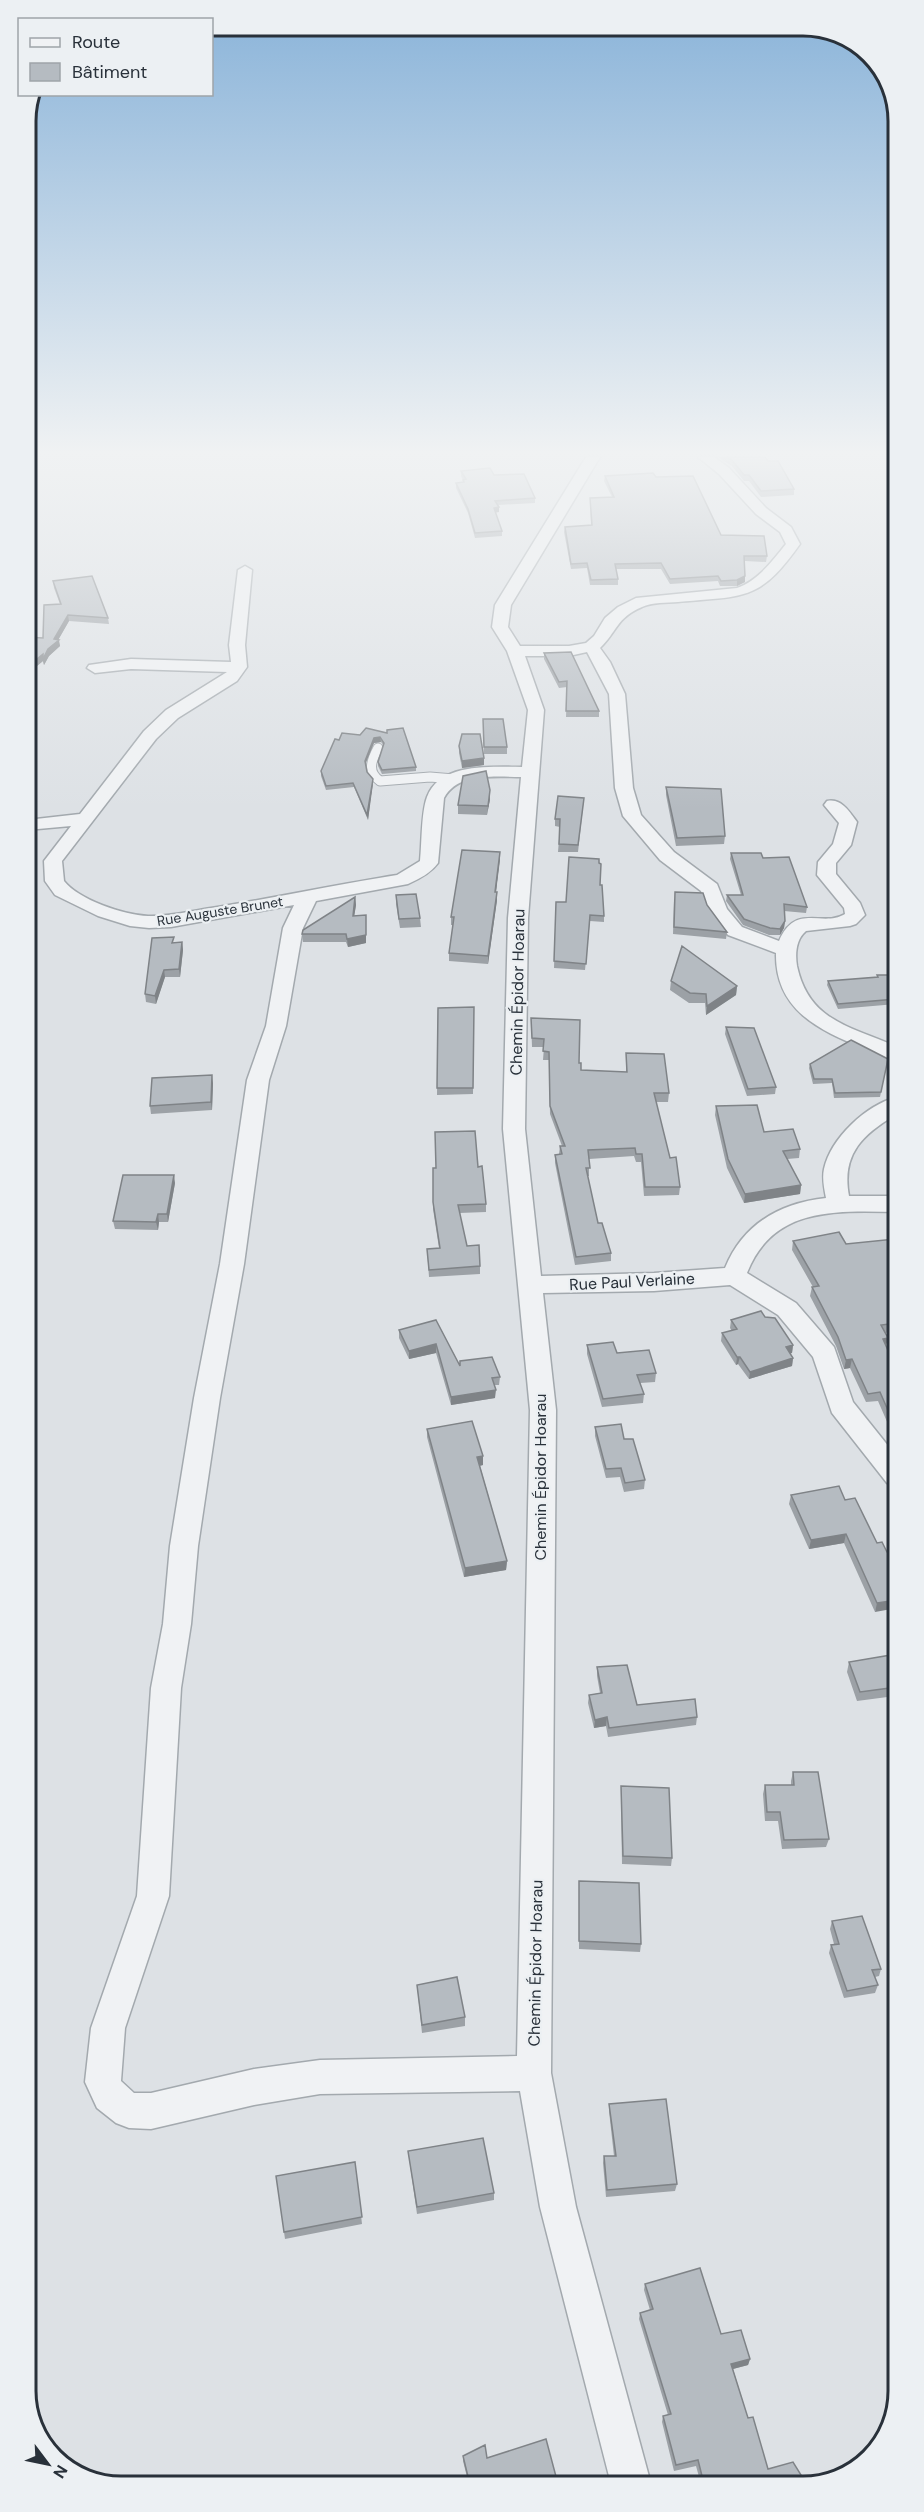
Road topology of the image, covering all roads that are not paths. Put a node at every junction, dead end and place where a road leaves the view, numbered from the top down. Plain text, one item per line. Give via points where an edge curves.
1 (244, 574) edge
2 (522, 574) edge
3 (769, 574) edge
4 (591, 647) junction
5 (515, 651) junction
6 (239, 667) junction
7 (95, 668) dead end
8 (378, 748) dead end
9 (532, 772) junction
10 (454, 779) junction
11 (833, 805) dead end
12 (85, 819) junction
13 (36, 824) edge
14 (309, 895) junction
15 (785, 950) junction
16 (888, 1052) edge
17 (888, 1109) edge
18 (838, 1203) junction
19 (888, 1204) edge
20 (734, 1275) junction
21 (530, 1285) junction
22 (888, 1465) edge
23 (534, 2073) junction
24 (629, 2476) edge

1 - 6 street via 237,645
2 - 5 street, Chemin Épidor Hoarau via 503,605 500,627
3 - 4 street via 750,589 727,594 641,601 610,621 602,638
4 - 5 street
4 - 15 street via 617,694 624,788 632,816 667,856 710,888 718,910 735,930
5 - 9 street, Chemin Épidor Hoarau via 536,710
6 - 7 street via 131,664
6 - 12 street, Rue Auguste Brunet via 231,678 172,714 150,735
8 - 10 lane via 371,771 380,781
9 - 10 street
9 - 21 street, Chemin Épidor Hoarau via 518,918 514,1129
10 - 14 street, Rue Auguste Brunet via 437,791 431,855 423,870 401,880
11 - 15 street via 848,822 842,845 827,862 826,875 853,907 855,915 843,922 800,926
12 - 13 street
12 - 14 street, Rue Auguste Brunet via 53,861 55,885 66,895 118,918 151,923
14 - 23 street via 293,928 276,1026 258,1080 232,1264 184,1546 166,1688 153,1896 108,2028 103,2082 109,2097 129,2110 151,2111 254,2087 320,2077
15 - 16 street via 792,991 805,1008 825,1024
17 - 18 street via 851,1139 835,1170
18 - 19 street
18 - 20 street via 804,1207 771,1224 747,1247
20 - 21 street, Rue Paul Verlaine via 654,1282
20 - 22 street via 787,1309 825,1354 841,1406
21 - 23 street, Chemin Épidor Hoarau via 543,1410
23 - 24 street, Chemin Épidor Hoarau via 558,2207

